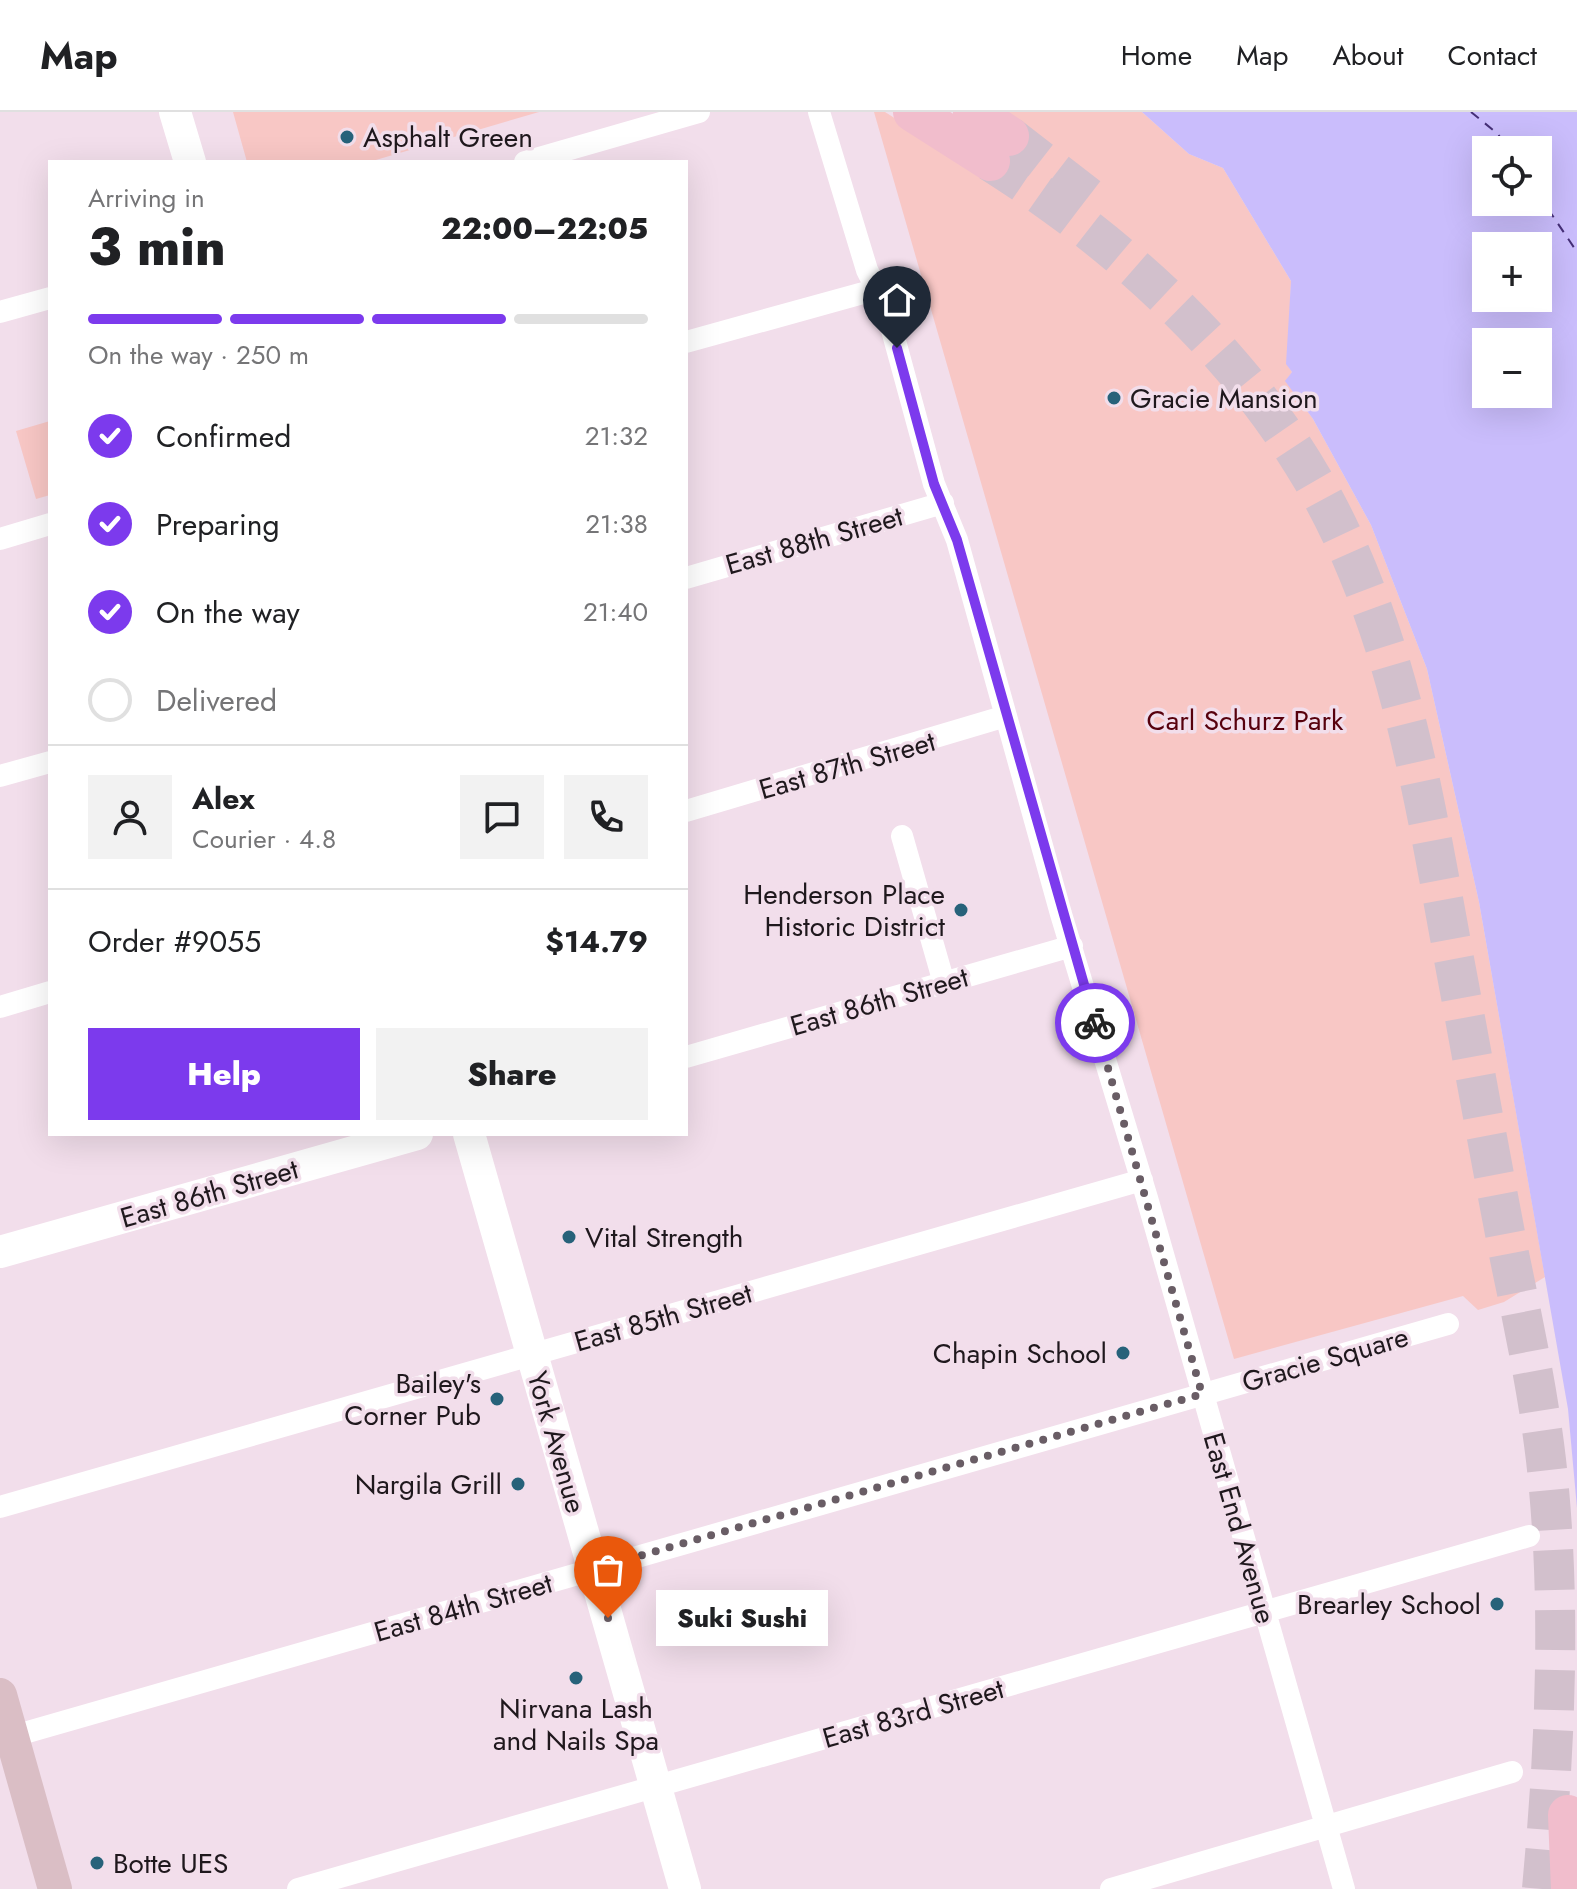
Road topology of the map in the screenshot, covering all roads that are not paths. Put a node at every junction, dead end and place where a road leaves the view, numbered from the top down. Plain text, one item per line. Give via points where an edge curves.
1 (175, 112) edge
2 (699, 112) edge
3 (819, 112) edge
4 (913, 112) edge
5 (973, 112) edge
6 (189, 160) edge
7 (532, 160) edge
8 (874, 290) junction
9 (48, 299) edge
10 (0, 312) edge
11 (688, 341) edge
12 (943, 503) junction
13 (48, 525) edge
14 (0, 539) edge
15 (688, 577) edge
16 (1006, 716) junction
17 (48, 763) edge
18 (0, 776) edge
19 (688, 810) edge
20 (902, 836) dead end
21 (1072, 946) junction
22 (944, 983) junction
23 (48, 993) edge
24 (0, 1007) edge
25 (688, 1056) edge
26 (410, 1136) edge
27 (470, 1136) edge
28 (1142, 1180) junction
29 (0, 1252) edge
30 (1448, 1324) dead end
31 (532, 1354) junction
32 (1202, 1394) junction
33 (0, 1507) edge
34 (1529, 1536) dead end
35 (594, 1569) junction
36 (1264, 1612) junction
37 (0, 1695) edge
38 (6, 1738) edge
39 (1512, 1772) dead end
40 (656, 1787) junction
41 (1568, 1815) dead end
42 (1327, 1827) junction
43 (55, 1889) edge
44 (298, 1889) edge
45 (685, 1889) edge
46 (1111, 1889) edge
47 (1344, 1889) edge
48 (1571, 1889) edge

1 - 6 main road
2 - 7 street
3 - 8 street, East End Avenue
4 - 5 highway via 1000,149
8 - 11 street
8 - 12 street, East End Avenue via 886,308
9 - 10 street
12 - 15 street, East 88th Street
12 - 16 street, East End Avenue
13 - 14 street
16 - 19 street, East 87th Street
16 - 21 street, East End Avenue
17 - 18 street
20 - 22 street
21 - 22 street, East 86th Street
21 - 28 street, East End Avenue
22 - 25 street, East 86th Street
23 - 24 street
26 - 29 main road, East 86th Street
27 - 31 main road, York Avenue
28 - 31 street, East 85th Street
28 - 32 street, East End Avenue
30 - 32 street, Gracie Square
31 - 33 street, East 85th Street
31 - 35 main road, York Avenue
32 - 35 street, East 84th Street
32 - 36 street, East End Avenue
34 - 36 street, East 83rd Street
35 - 38 street, East 84th Street
35 - 40 main road, York Avenue
36 - 40 street, East 83rd Street
36 - 42 street, East End Avenue
37 - 38 main road
38 - 43 main road
39 - 42 street
40 - 44 street, East 83rd Street
40 - 45 main road, York Avenue
41 - 48 highway
42 - 46 street
42 - 47 street, East End Avenue

